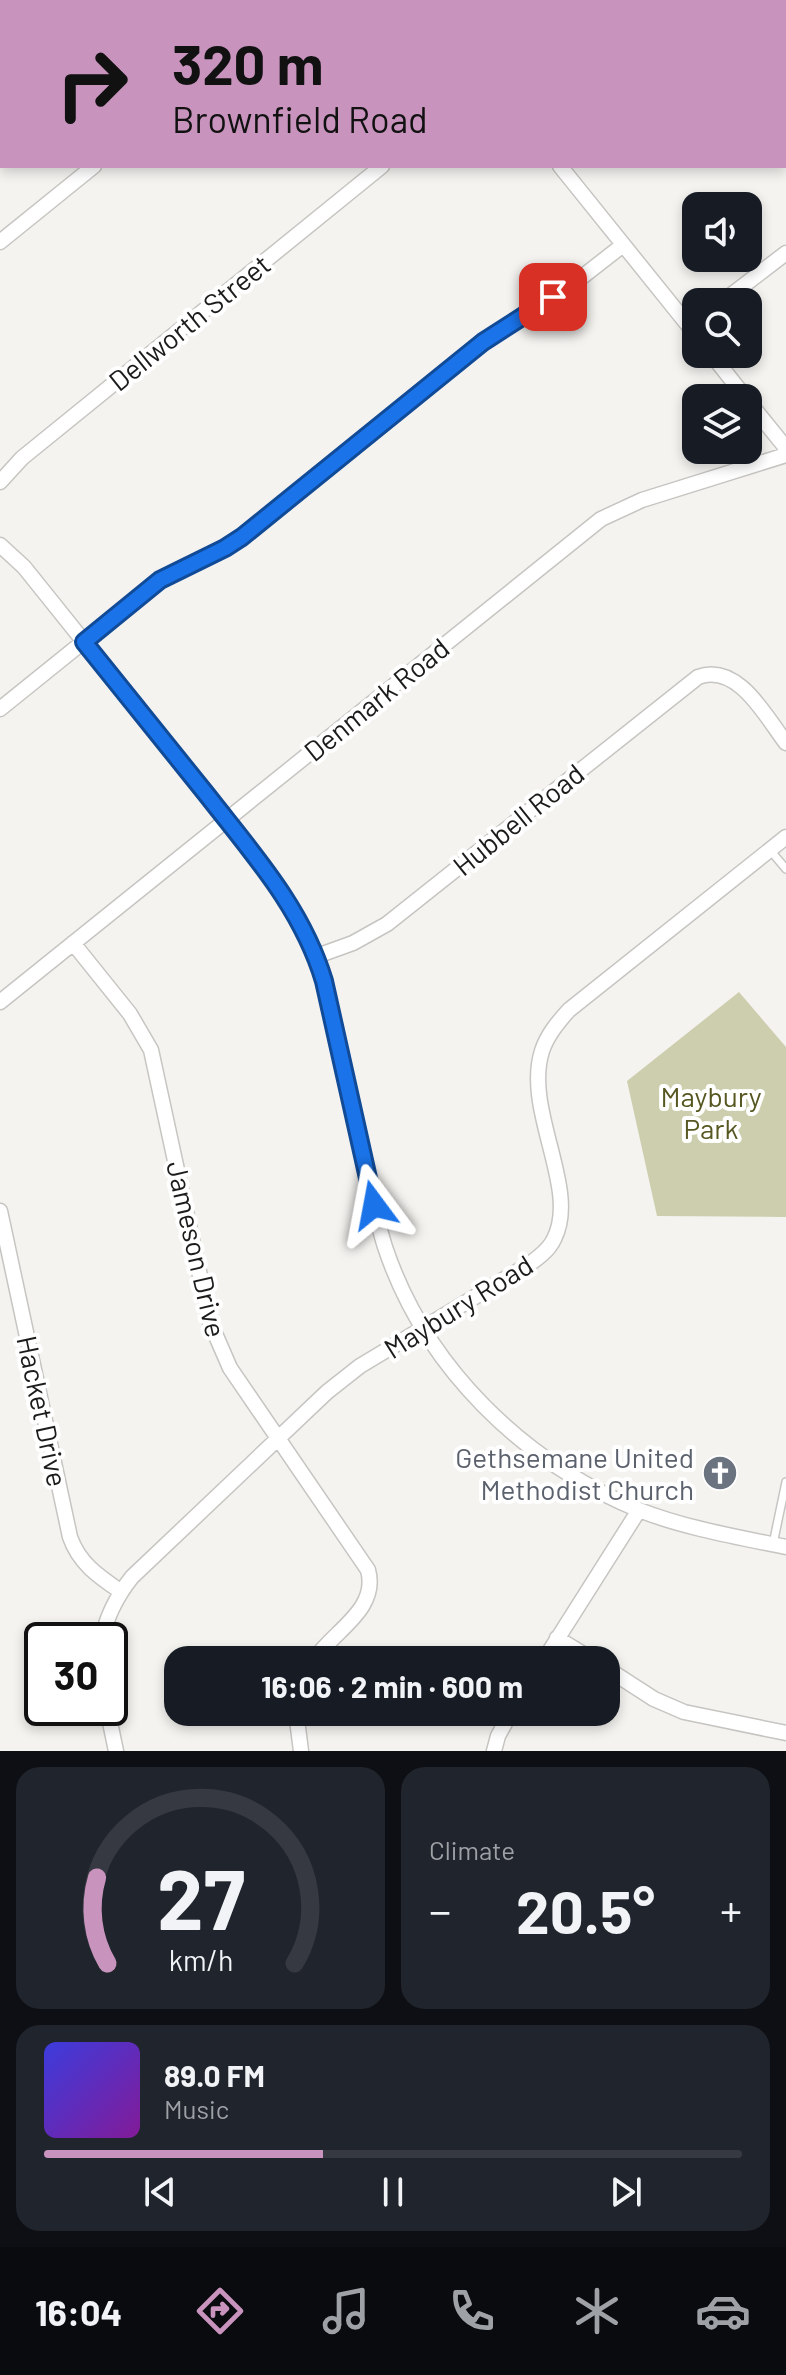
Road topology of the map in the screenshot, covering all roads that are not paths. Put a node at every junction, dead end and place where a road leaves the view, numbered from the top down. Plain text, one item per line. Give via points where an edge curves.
1 (92, 168) edge
2 (380, 168) edge
3 (562, 168) edge
4 (0, 242) edge
5 (623, 245) junction
6 (786, 253) edge
7 (740, 288) edge
8 (682, 315) edge
9 (722, 368) edge
10 (735, 384) edge
11 (762, 418) edge
12 (786, 448) edge
13 (786, 455) edge
14 (0, 482) edge
15 (0, 545) edge
16 (84, 642) junction
17 (0, 709) edge
18 (786, 743) edge
19 (226, 819) junction
20 (786, 837) edge
21 (770, 850) junction
22 (786, 869) edge
23 (73, 943) junction
24 (317, 956) junction
25 (0, 1002) edge
26 (0, 1211) edge
27 (424, 1328) junction
28 (277, 1438) junction
29 (786, 1482) edge
30 (639, 1510) junction
31 (779, 1545) edge
32 (120, 1591) junction
33 (107, 1622) edge
34 (557, 1638) junction
35 (325, 1646) edge
36 (552, 1646) edge
37 (570, 1646) edge
38 (620, 1677) edge
39 (111, 1726) edge
40 (298, 1726) edge
41 (503, 1726) edge
42 (786, 1733) edge
43 (116, 1751) edge
44 (301, 1751) edge
45 (494, 1751) edge

1 - 4 street
2 - 14 street, Dellworth Street via 22,458
3 - 5 street
5 - 8 street
5 - 16 street via 483,342 242,537 160,580
6 - 7 street
9 - 10 street
11 - 12 street
13 - 19 street, Denmark Road via 642,500 601,519
15 - 16 street
16 - 17 street
16 - 19 street
18 - 24 street, Hubbell Road via 729,678 698,677 387,924
19 - 23 street, Denmark Road
19 - 24 street via 285,896
20 - 21 street, Maybury Road
21 - 22 lane
21 - 27 street, Maybury Road via 557,1024 542,1052 538,1079 560,1192 561,1220 554,1240 528,1265
23 - 25 street, Denmark Road
23 - 28 street, Jameson Drive via 130,1014 151,1050 210,1322 230,1368
24 - 27 street via 385,1247
26 - 32 street, Hacket Drive via 70,1537 89,1568
27 - 28 street, Maybury Road via 342,1379
27 - 30 street via 458,1378 503,1426 546,1459
28 - 32 street, Maybury Road
28 - 35 street, Jameson Drive via 365,1562 371,1579 365,1604
29 - 31 lane
30 - 31 street
30 - 34 street
32 - 33 street
34 - 36 street
34 - 37 street
38 - 42 street via 684,1712
39 - 43 street
40 - 44 street
41 - 45 street

